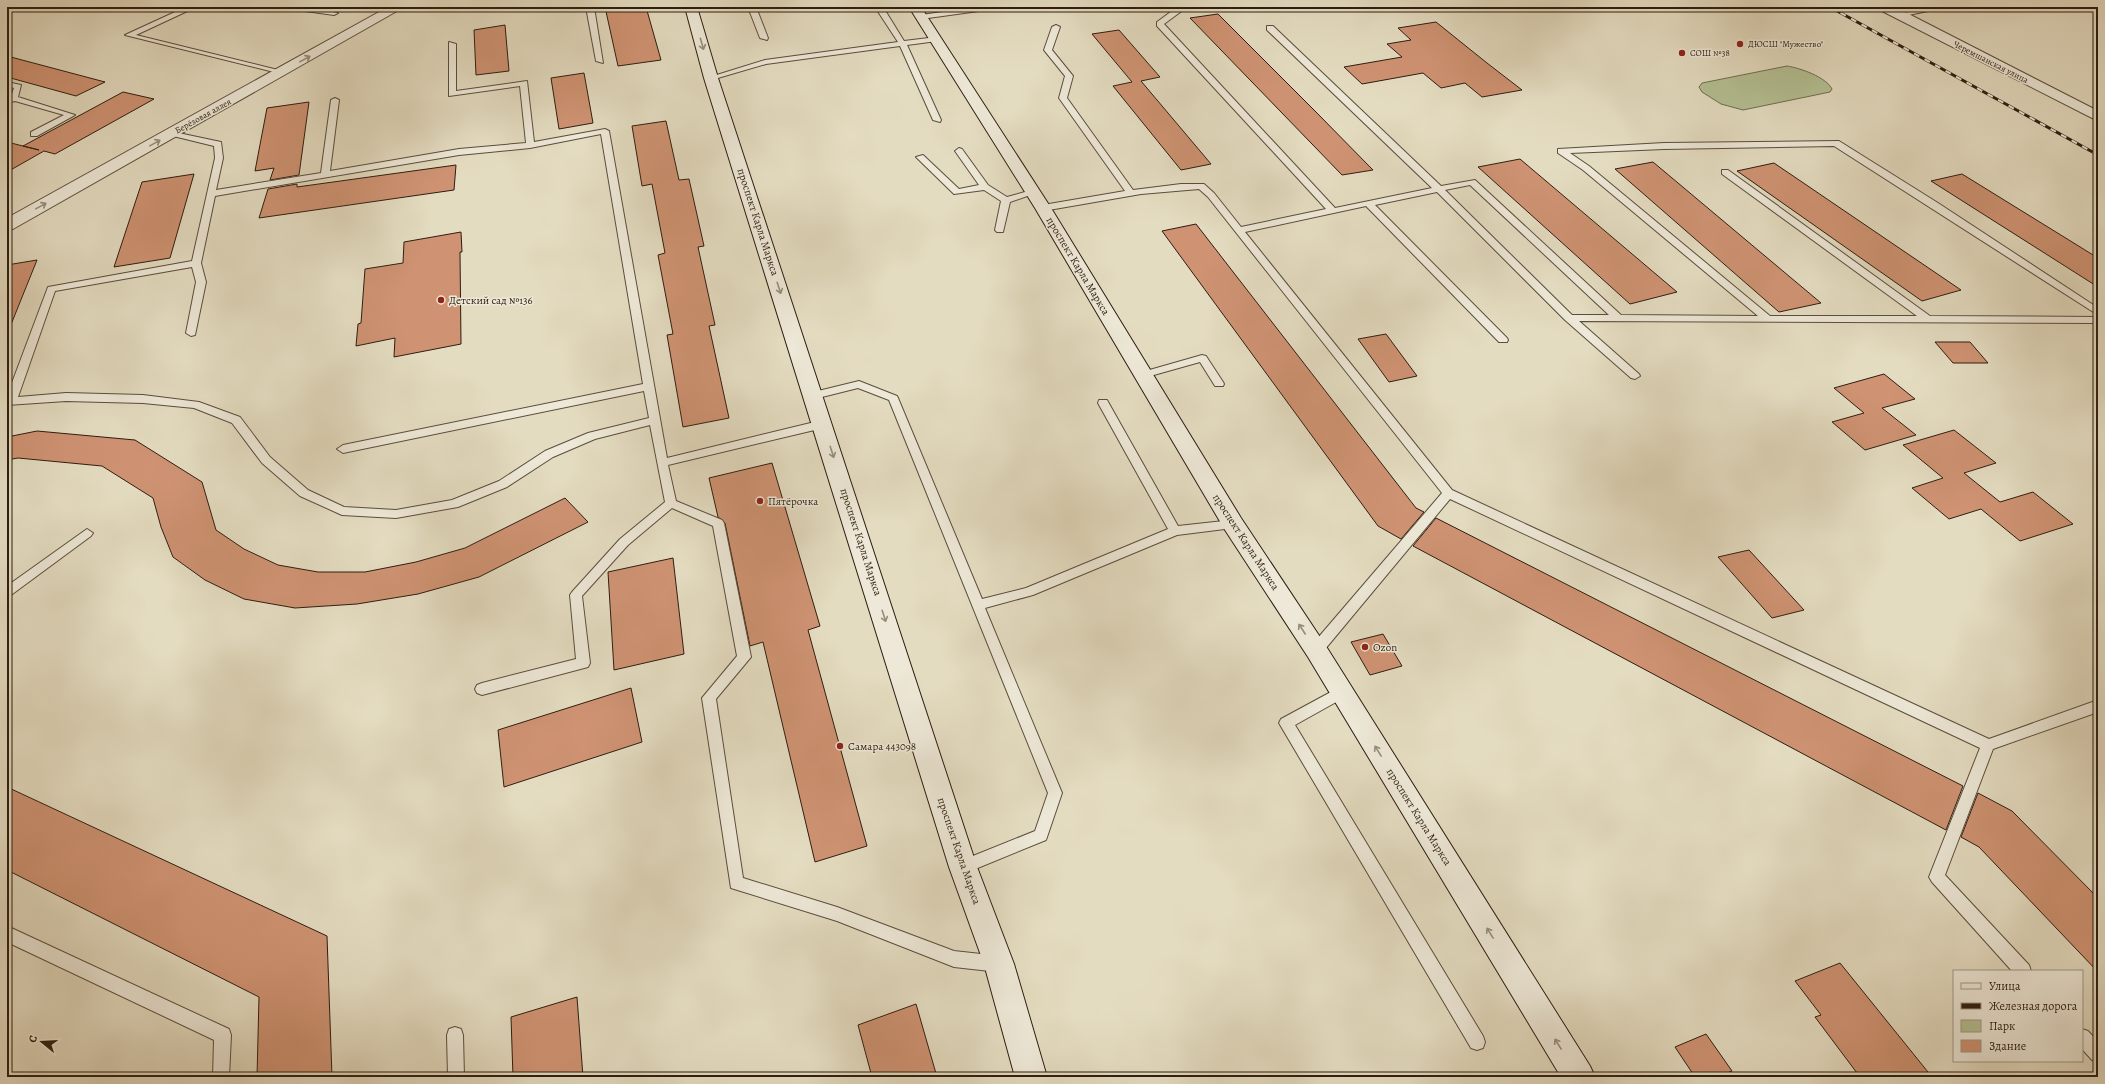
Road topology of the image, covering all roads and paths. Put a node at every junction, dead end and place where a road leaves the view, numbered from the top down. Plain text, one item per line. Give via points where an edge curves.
1 (192, 7) edge
2 (291, 7) edge
3 (398, 7) edge
4 (590, 7) edge
5 (691, 7) edge
6 (752, 7) edge
7 (879, 7) edge
8 (993, 7) edge
9 (1885, 7) edge
10 (1943, 7) edge
11 (1179, 10) dead end
12 (918, 12) edge
13 (334, 14) dead end
14 (1900, 15) junction
15 (1056, 27) dead end
16 (1270, 28) dead end
17 (764, 38) dead end
18 (937, 39) junction
19 (902, 43) junction
20 (452, 44) dead end
21 (600, 61) dead end
22 (282, 72) junction
23 (711, 78) junction
24 (7, 84) edge
25 (10, 100) edge
26 (335, 100) dead end
27 (2098, 117) edge
28 (938, 120) dead end
29 (172, 133) junction
30 (34, 134) dead end
31 (530, 145) junction
32 (959, 151) dead end
33 (920, 157) dead end
34 (1725, 172) dead end
35 (325, 175) junction
36 (985, 187) junction
37 (1438, 188) junction
38 (1131, 193) junction
39 (211, 194) junction
40 (1006, 200) junction
41 (1038, 201) junction
42 (1368, 203) junction
43 (1332, 210) junction
44 (7, 225) edge
45 (1000, 230) dead end
46 (1239, 230) junction
47 (196, 263) junction
48 (2098, 312) edge
49 (1569, 318) junction
50 (1618, 318) junction
51 (1768, 319) junction
52 (1927, 319) junction
53 (2098, 320) edge
54 (191, 333) dead end
55 (1503, 340) dead end
56 (1143, 374) junction
57 (1635, 376) dead end
58 (1219, 384) dead end
59 (648, 387) junction
60 (814, 395) junction
61 (9, 400) edge
62 (1103, 403) dead end
63 (654, 420) junction
64 (823, 424) junction
65 (343, 449) dead end
66 (662, 463) junction
67 (1448, 493) junction
68 (671, 503) junction
69 (1233, 524) junction
70 (1175, 531) junction
71 (87, 533) dead end
72 (7, 593) edge
73 (978, 605) junction
74 (1316, 650) junction
75 (482, 689) dead end
76 (1342, 692) junction
77 (2098, 706) edge
78 (1988, 745) junction
79 (963, 867) junction
80 (7, 934) edge
81 (999, 964) junction
82 (2021, 970) edge
83 (455, 1036) dead end
84 (2083, 1038) edge
85 (1477, 1042) dead end
86 (2098, 1054) edge
87 (221, 1077) edge
88 (456, 1077) edge
89 (1031, 1077) edge
90 (1579, 1077) edge

1 - 22 lane via 129,35
2 - 13 lane
22 -> 3 main road, Берёзовая аллея
4 - 21 lane
5 -> 23 main road, проспект Карла Маркса
6 - 17 lane
7 - 19 lane
8 - 12 lane
9 - 14 main road, Черемшанская улица
10 - 14 lane
11 - 43 lane via 1160,24
12 - 18 main road, проспект Карла Маркса
14 - 27 main road, Черемшанская улица
15 - 38 lane via 1048,50 1069,76 1062,98
16 - 37 lane
18 - 19 lane
18 - 41 main road, проспект Карла Маркса
19 - 23 lane via 765,62
19 - 28 lane
20 - 31 lane via 452,94 524,83
22 - 29 main road, Берёзовая аллея
23 -> 60 main road, проспект Карла Маркса
24 - 25 lane via 18,87
25 - 30 lane via 71,115
26 - 35 lane
29 - 39 lane via 218,144 219,158
44 -> 29 main road, Берёзовая аллея
31 - 35 lane via 460,152
31 - 59 lane via 605,131
32 - 36 lane
33 - 36 lane via 957,192
34 - 52 lane
35 - 39 lane
36 - 40 lane
37 - 42 lane
37 - 49 lane
37 - 50 lane via 1472,182
38 - 41 lane
38 - 46 lane via 1201,186
39 - 47 lane
40 - 41 lane
40 - 45 lane
41 - 56 main road, проспект Карла Маркса
42 - 43 lane
42 - 55 lane
43 - 46 lane
46 - 67 lane
47 - 54 lane via 201,282
47 - 61 lane via 52,289
48 - 51 lane via 1836,143 1664,146 1561,151 1586,168
49 - 50 lane
49 - 57 lane
50 - 51 lane
51 - 52 lane
52 - 53 lane
56 - 58 lane via 1202,358
56 - 69 main road, проспект Карла Маркса
59 - 63 lane
59 - 65 lane
60 - 64 main road, проспект Карла Маркса
60 - 73 lane via 859,384 893,398
61 - 63 lane via 66,397 143,399 195,405 236,420 266,460 304,494 342,511 396,514 454,504 503,484 550,454 592,436
62 - 70 lane
63 - 66 lane
64 - 66 lane
64 -> 79 main road, проспект Карла Маркса
66 - 68 lane
67 - 74 lane
67 - 78 lane
68 - 75 lane via 624,542 576,595 583,663
68 - 81 lane via 718,523 744,658 709,698 736,883 837,914 954,959
69 - 70 lane
74 -> 69 main road, проспект Карла Маркса
70 - 73 lane via 1030,592
71 - 72 lane
73 - 79 lane via 1055,793 1041,835
74 - 76 main road, проспект Карла Маркса
76 - 85 lane via 1286,723
90 -> 76 main road, проспект Карла Маркса
77 - 78 lane
78 - 82 lane via 1938,877
79 - 81 main road, проспект Карла Маркса
80 - 87 lane via 223,1035
81 - 89 main road, проспект Карла Маркса
83 - 88 lane
84 - 86 lane

